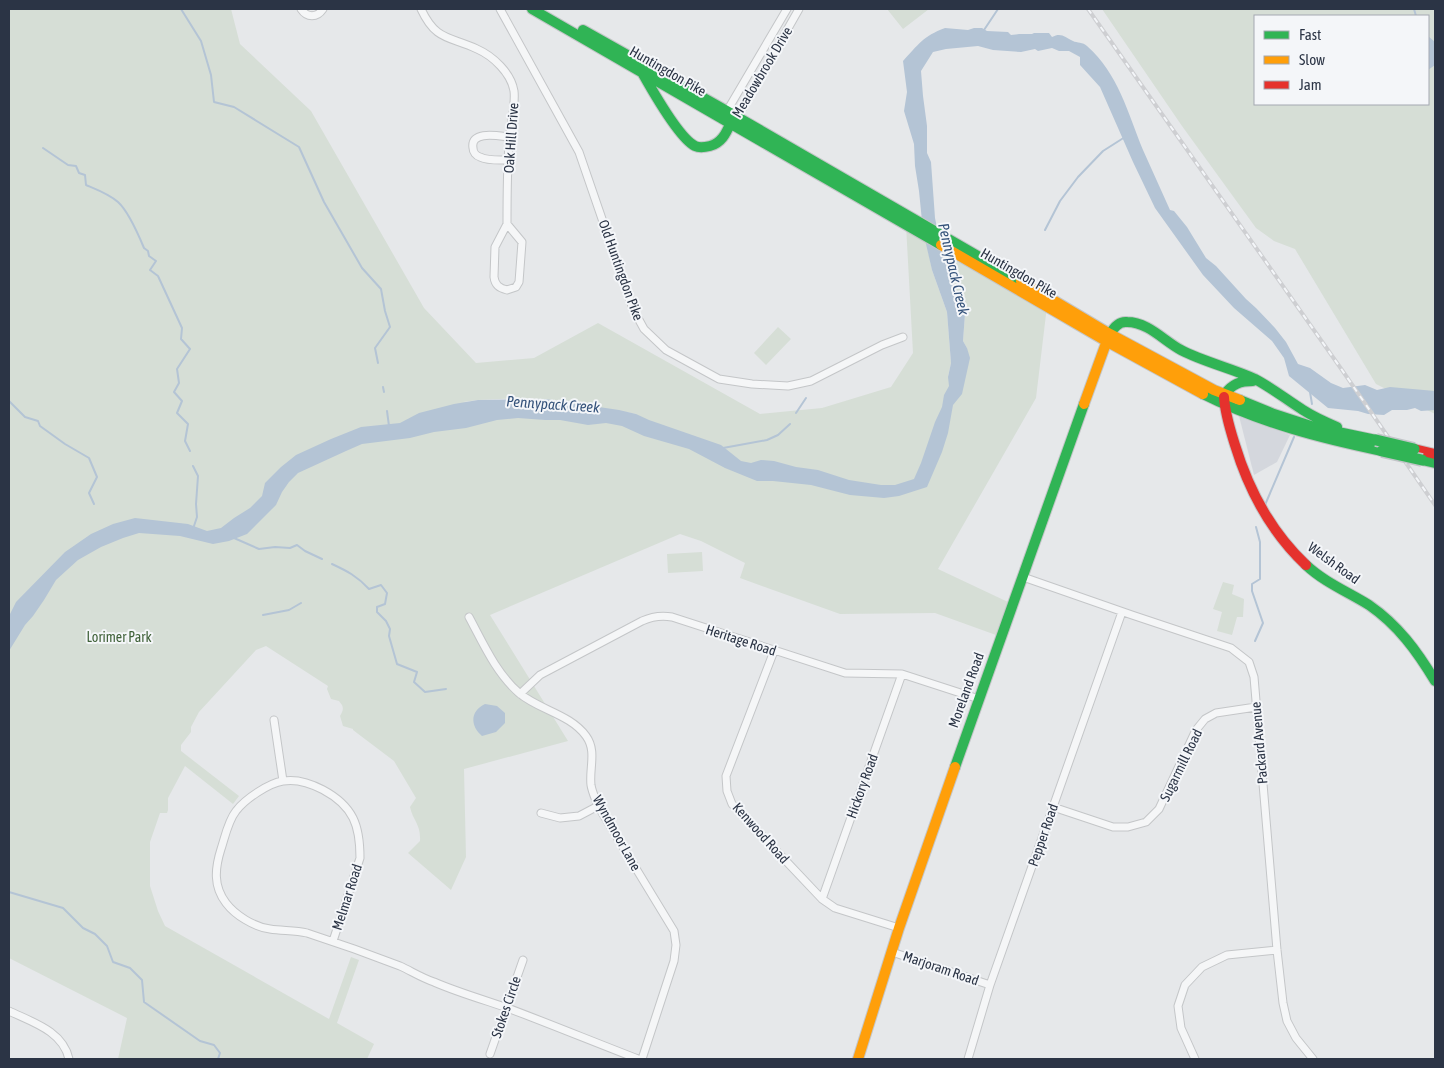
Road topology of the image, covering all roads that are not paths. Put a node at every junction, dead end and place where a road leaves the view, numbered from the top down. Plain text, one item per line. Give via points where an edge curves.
1 (301, 9) edge
2 (323, 9) edge
3 (421, 9) edge
4 (500, 9) edge
5 (532, 9) edge
6 (547, 9) edge
7 (787, 9) edge
8 (799, 9) edge
9 (642, 73) junction
10 (727, 111) junction
11 (734, 121) junction
12 (509, 137) junction
13 (508, 160) junction
14 (507, 224) junction
15 (1058, 308) junction
16 (902, 337) dead end
17 (1108, 338) junction
18 (1260, 382) junction
19 (1224, 400) junction
20 (1359, 437) junction
21 (1435, 454) edge
22 (1435, 463) edge
23 (1023, 577) junction
24 (1122, 612) junction
25 (469, 617) dead end
26 (774, 651) junction
27 (902, 674) junction
28 (1435, 680) edge
29 (520, 694) junction
30 (978, 699) junction
31 (1256, 707) junction
32 (274, 720) dead end
33 (283, 781) junction
34 (598, 806) junction
35 (1053, 807) junction
36 (541, 813) dead end
37 (822, 899) junction
38 (899, 928) junction
39 (333, 942) junction
40 (1276, 950) junction
41 (892, 952) junction
42 (522, 960) dead end
43 (990, 985) junction
44 (506, 1007) junction
45 (9, 1012) edge
46 (490, 1054) dead end
47 (69, 1059) edge
48 (640, 1059) edge
49 (858, 1059) edge
50 (968, 1059) edge
51 (1195, 1059) edge
52 (1313, 1059) edge

1 - 2 street via 312,16
3 - 12 street, Oak Hill Drive via 436,32 478,49 495,60 507,76 514,90
4 - 16 street, Old Huntingdon Pike via 579,152 633,309 644,330 666,350 719,379 788,386 811,380
5 - 9 main road, Huntingdon Pike
6 - 10 main road, Huntingdon Pike
7 - 10 street, Meadowbrook Drive
8 - 11 street, Meadowbrook Drive
9 - 11 main road, Huntingdon Pike
9 - 11 main road via 658,100 693,145 704,148 718,143
10 - 11 main road, Huntingdon Pike
11 - 15 main road, Huntingdon Pike via 915,230
11 - 15 main road, Huntingdon Pike via 965,249
12 - 13 street, Oak Hill Drive
12 - 13 street via 477,137 472,147 478,157
13 - 14 street, Oak Hill Drive
14 - 14 street, Oak Hill Drive via 495,247 494,277 498,286 507,290 519,282 522,246
15 - 17 main road, Huntingdon Pike
17 - 18 main road via 1113,327 1122,322 1139,324 1198,358
17 - 19 main road, Huntingdon Pike
17 - 23 main road, Moreland Road
18 - 19 main road via 1245,380 1235,383 1229,387
18 - 20 main road via 1317,418
19 - 20 main road, Huntingdon Pike
19 - 22 main road, Huntingdon Pike, bridge via 1262,420 1288,429
19 - 28 main road, Welsh Road via 1239,460 1275,530 1310,568 1385,617 1420,656
20 - 21 main road, Huntingdon Pike, bridge
23 - 24 street, Packard Avenue
23 - 30 main road, Moreland Road
24 - 31 street, Packard Avenue via 1231,648 1249,662 1254,677
24 - 35 street, Pepper Road
25 - 29 street, Wyndmoor Lane via 500,674
26 - 27 street, Heritage Road via 845,673
26 - 29 street, Heritage Road via 663,615 642,621 540,675
26 - 37 street, Kenwood Road via 726,776 727,790 732,804
27 - 30 street, Heritage Road
27 - 37 street, Hickory Road
29 - 34 street, Wyndmoor Lane via 571,722 586,736 591,746 591,784
30 - 38 main road, Moreland Road
31 - 35 street, Sugarmill Road via 1216,713 1205,719 1196,730 1159,809 1146,822 1128,827 1113,826
31 - 40 street, Packard Avenue
32 - 33 street
33 - 39 street, Melmar Road via 304,782 324,790 346,807 357,830 360,858
33 - 39 street, Melmar Road via 251,796 234,813 216,864 219,889 233,911 243,918 268,929 300,931
34 - 36 street via 578,816 560,818
34 - 48 street, Wyndmoor Lane via 674,931 674,961
35 - 43 street, Pepper Road
37 - 38 street, Kenwood Road via 835,908
38 - 41 main road, Moreland Road
39 - 44 street, Melmar Road
40 - 51 street via 1227,955 1202,967 1185,985 1178,1006 1181,1028
40 - 52 street, Packard Avenue via 1287,1021
41 - 43 street, Marjoram Road
41 - 49 main road, Moreland Road
42 - 44 street, Stokes Circle
43 - 50 street, Pepper Road
44 - 46 street, Stokes Circle
44 - 48 street, Melmar Road
45 - 47 street via 58,1038

